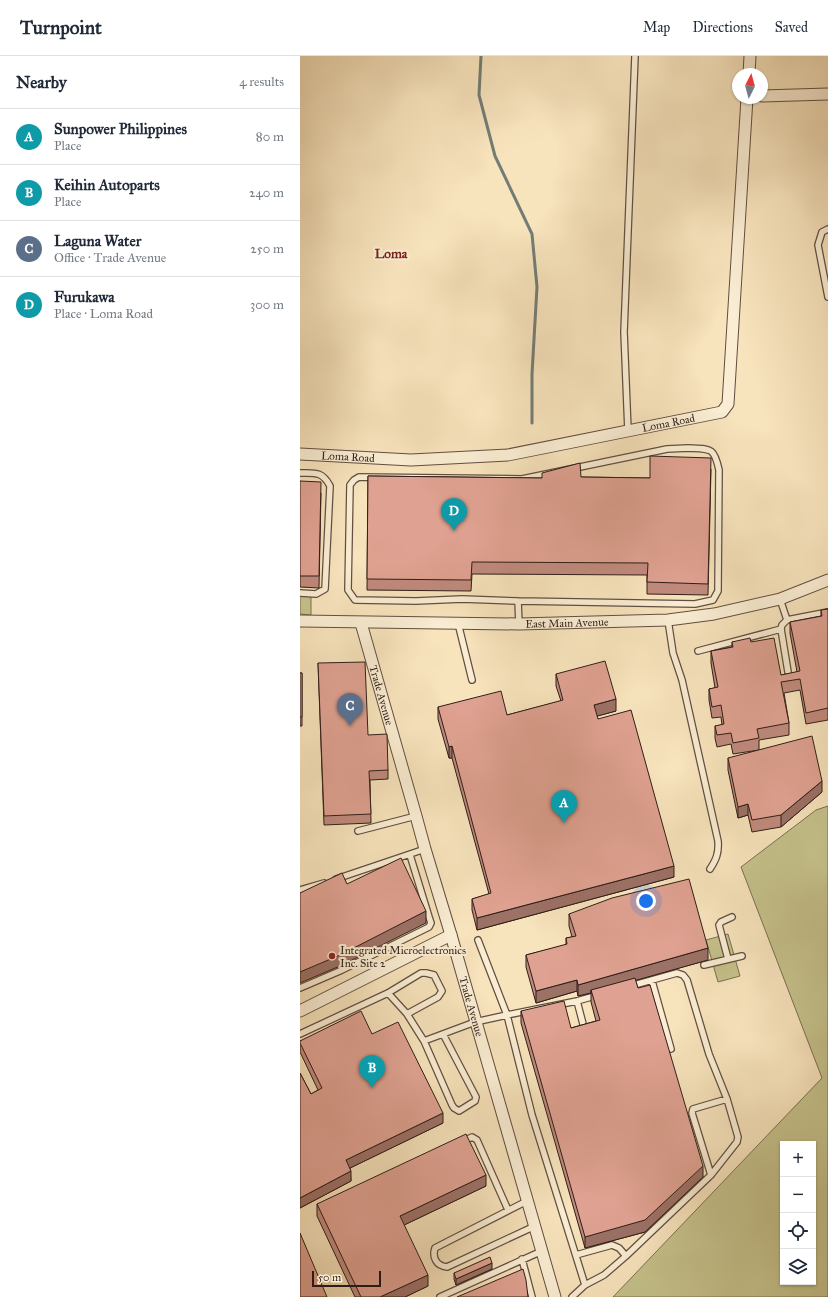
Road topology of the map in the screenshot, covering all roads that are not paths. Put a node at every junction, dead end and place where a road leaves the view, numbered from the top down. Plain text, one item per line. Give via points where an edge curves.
1 (635, 56) edge
2 (750, 56) edge
3 (749, 68) edge
4 (828, 94) edge
5 (768, 96) edge
6 (748, 104) edge
7 (828, 229) edge
8 (828, 297) edge
9 (628, 432) junction
10 (300, 454) edge
11 (300, 473) edge
12 (828, 580) edge
13 (300, 593) edge
14 (780, 598) junction
15 (518, 601) junction
16 (828, 612) edge
17 (668, 620) junction
18 (787, 620) junction
19 (300, 621) edge
20 (361, 623) junction
21 (458, 623) junction
22 (519, 624) junction
23 (781, 629) junction
24 (698, 651) dead end
25 (789, 678) edge
26 (472, 680) dead end
27 (416, 816) junction
28 (358, 831) dead end
29 (425, 849) junction
30 (410, 855) junction
31 (710, 869) dead end
32 (300, 890) edge
33 (732, 917) dead end
34 (451, 935) junction
35 (478, 940) dead end
36 (742, 956) dead end
37 (728, 960) junction
38 (704, 965) dead end
39 (652, 981) junction
40 (300, 988) edge
41 (388, 994) junction
42 (577, 1001) junction
43 (300, 1011) edge
44 (407, 1014) junction
45 (507, 1015) junction
46 (475, 1022) junction
47 (583, 1024) edge
48 (300, 1034) edge
49 (443, 1034) junction
50 (424, 1041) junction
51 (671, 1049) dead end
52 (726, 1099) junction
53 (457, 1144) edge
54 (711, 1175) junction
55 (527, 1201) junction
56 (508, 1210) junction
57 (535, 1226) junction
58 (542, 1251) junction
59 (576, 1255) junction
60 (626, 1256) junction
61 (522, 1259) junction
62 (586, 1285) junction
63 (440, 1297) edge
64 (532, 1297) edge
65 (555, 1297) edge
66 (572, 1297) edge

1 - 9 lane via 624,332
2 - 3 street
4 - 5 street
6 - 9 street, Loma Road via 728,404 722,412
7 - 8 lane via 822,232 818,245
9 - 10 street, Loma Road via 508,454 411,460
11 - 13 lane via 317,473 325,478 330,486 325,589 316,594
12 - 14 street, East Main Avenue
14 - 17 street, East Main Avenue via 714,614
14 - 18 lane
15 - 15 lane via 356,600 348,590 350,485 359,477 522,479 667,449 706,449 716,456 718,591 713,600 695,604
15 - 22 lane
16 - 18 lane
17 - 22 street, East Main Avenue
17 - 31 lane via 673,653 682,680 718,841 716,860
18 - 23 lane
19 - 20 street, East Main Avenue
20 - 21 street, East Main Avenue
20 - 27 street, Trade Avenue
21 - 22 street, East Main Avenue
21 - 26 lane
23 - 24 lane
23 - 25 lane
27 - 28 lane
27 - 29 street, Trade Avenue
29 - 30 lane
29 - 34 street, Trade Avenue
30 - 32 lane
30 - 40 lane via 431,923 429,927
33 - 37 lane via 719,925
34 - 43 street
34 - 46 street, Trade Avenue
35 - 45 lane
36 - 37 lane
37 - 38 lane
39 - 42 lane
39 - 51 lane
39 - 52 lane via 677,973 687,980 709,1054
41 - 44 lane
41 - 44 lane via 420,973 434,975 442,991 438,997
41 - 48 lane
42 - 45 lane
42 - 47 lane
44 - 50 lane
45 - 46 lane
45 - 59 lane via 532,1115
46 - 49 lane
46 - 55 street, Trade Avenue
49 - 50 lane
49 - 50 lane via 476,1097 476,1101 459,1111 452,1105
52 - 54 lane via 738,1137 737,1142
52 - 54 lane via 694,1109 692,1113
53 - 56 lane via 472,1137 477,1140
54 - 60 lane
55 - 56 lane
55 - 57 street, Trade Avenue
56 - 57 lane via 435,1248 435,1261 447,1267
57 - 58 street, Trade Avenue
58 - 61 lane
58 - 65 street, Trade Avenue
59 - 60 lane via 612,1245
59 - 62 lane
60 - 62 lane via 604,1275
61 - 63 lane
61 - 64 lane
62 - 66 lane

